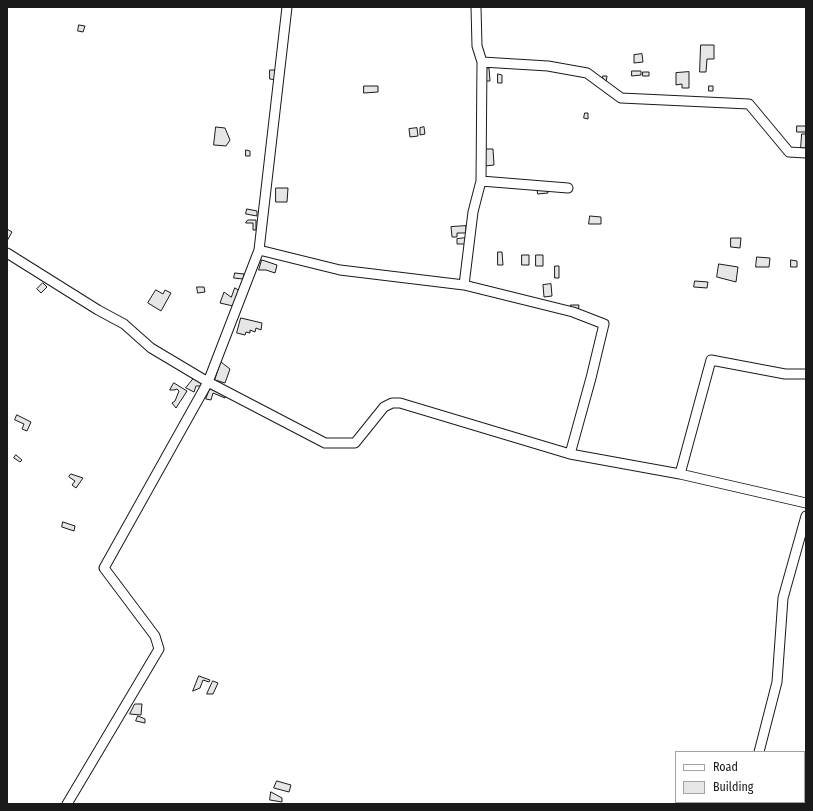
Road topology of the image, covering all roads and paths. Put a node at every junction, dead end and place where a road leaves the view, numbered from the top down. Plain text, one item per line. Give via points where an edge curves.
1 (287, 7) edge
2 (476, 7) edge
3 (482, 62) junction
4 (806, 153) edge
5 (481, 181) junction
6 (568, 188) dead end
7 (259, 250) junction
8 (7, 253) edge
9 (464, 285) junction
10 (806, 374) edge
11 (208, 382) junction
12 (570, 454) junction
13 (680, 474) junction
14 (806, 503) edge
15 (806, 516) edge
16 (759, 751) edge
17 (67, 804) edge

1 - 7 street
2 - 3 street via 477,46
3 - 4 street via 548,66 587,73 620,98 749,104 789,152
3 - 5 street
5 - 6 street
5 - 9 street via 473,212
7 - 9 street via 340,270
7 - 11 street
8 - 11 street via 124,324 151,348
9 - 12 street via 574,312 604,324
10 - 13 street via 785,374 711,360
11 - 12 street via 325,443 355,443 384,407 400,403
11 - 17 street via 104,568 155,636 159,649
12 - 13 street
13 - 14 street
15 - 16 street via 783,598 777,682

